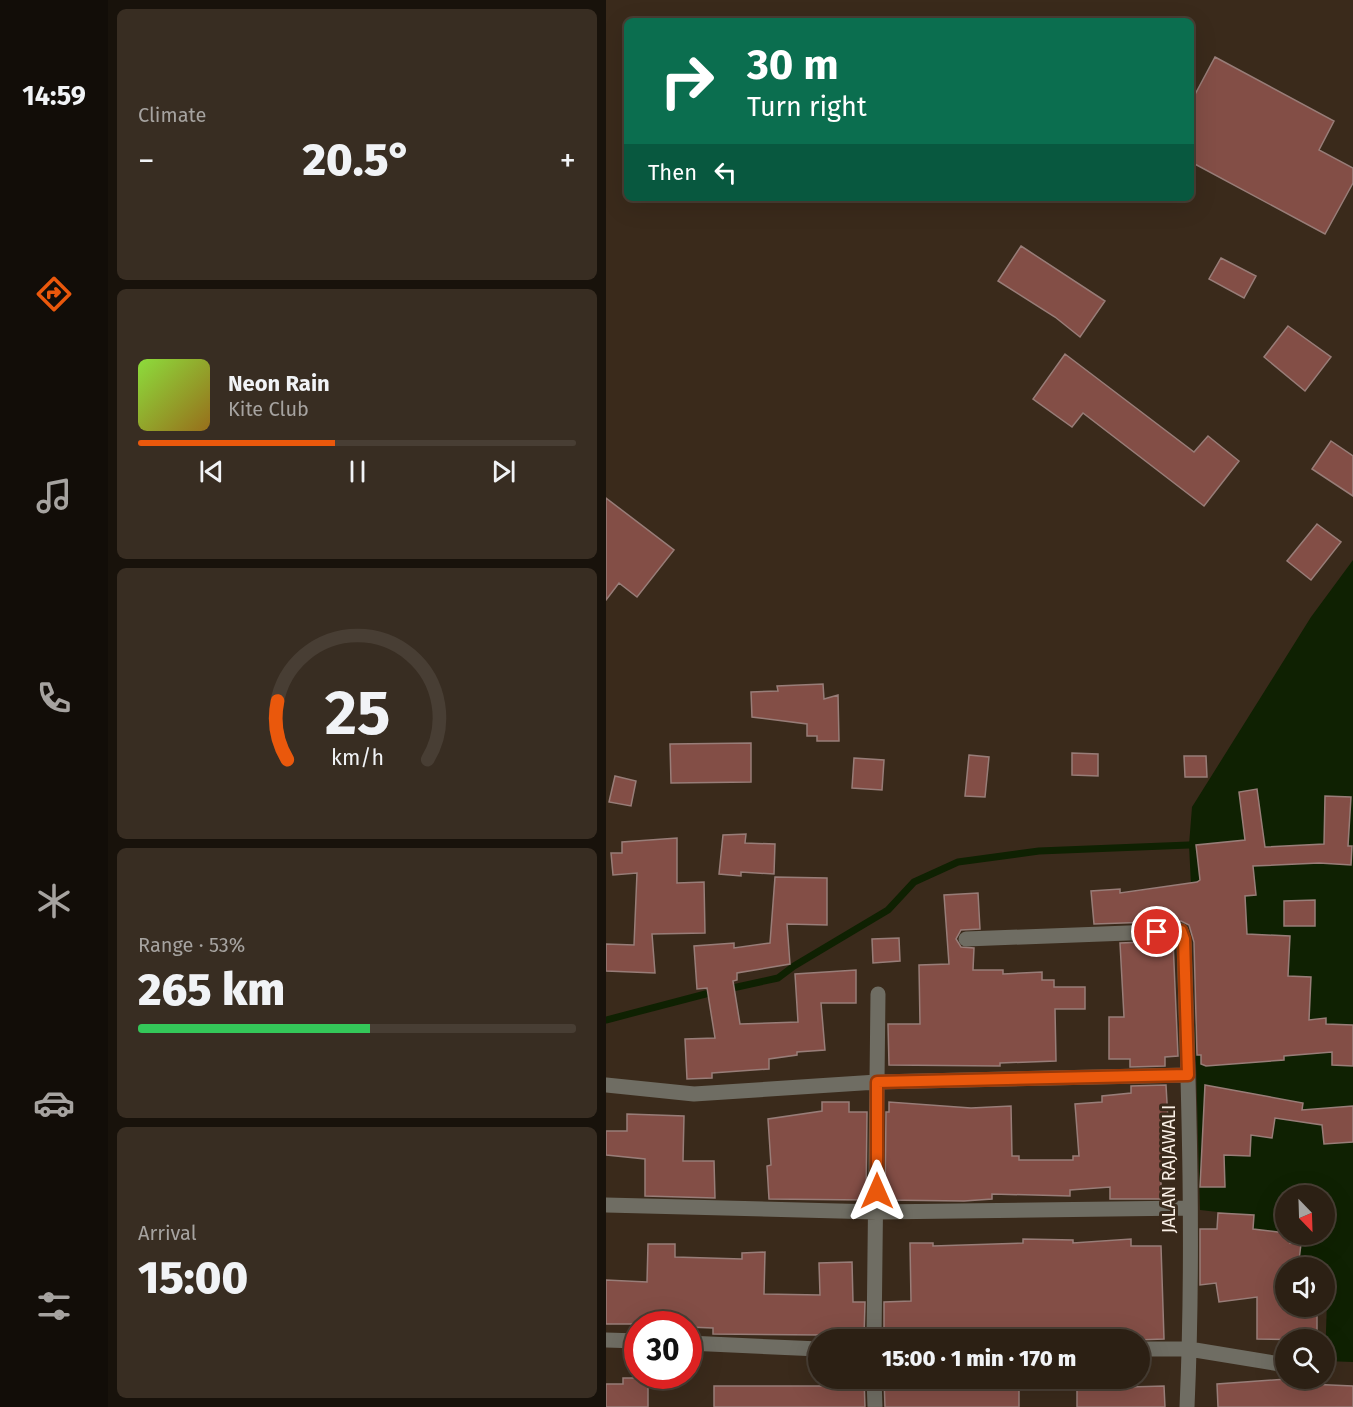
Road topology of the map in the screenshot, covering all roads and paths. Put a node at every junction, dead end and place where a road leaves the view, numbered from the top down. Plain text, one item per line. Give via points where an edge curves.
1 (966, 939) dead end
2 (878, 994) dead end
3 (1188, 1075) junction
4 (877, 1082) junction
5 (606, 1085) edge
6 (606, 1205) edge
7 (1189, 1208) junction
8 (877, 1212) junction
9 (874, 1329) edge
10 (606, 1340) edge
11 (624, 1341) edge
12 (702, 1344) edge
13 (808, 1348) edge
14 (1150, 1349) edge
15 (1189, 1349) junction
16 (1275, 1363) edge
17 (874, 1389) edge
18 (875, 1407) edge
19 (1186, 1407) edge

1 - 3 street, JALAN RAJAWALI via 1181,931
2 - 4 street
3 - 4 street
3 - 7 street, JALAN RAJAWALI
4 - 5 street via 694,1094
4 - 8 street
6 - 8 street
7 - 8 street
7 - 15 street, JALAN RAJAWALI
8 - 9 street
10 - 11 street
12 - 13 street
14 - 15 street
15 - 16 street
15 - 19 street, JALAN RAJAWALI
17 - 18 street

